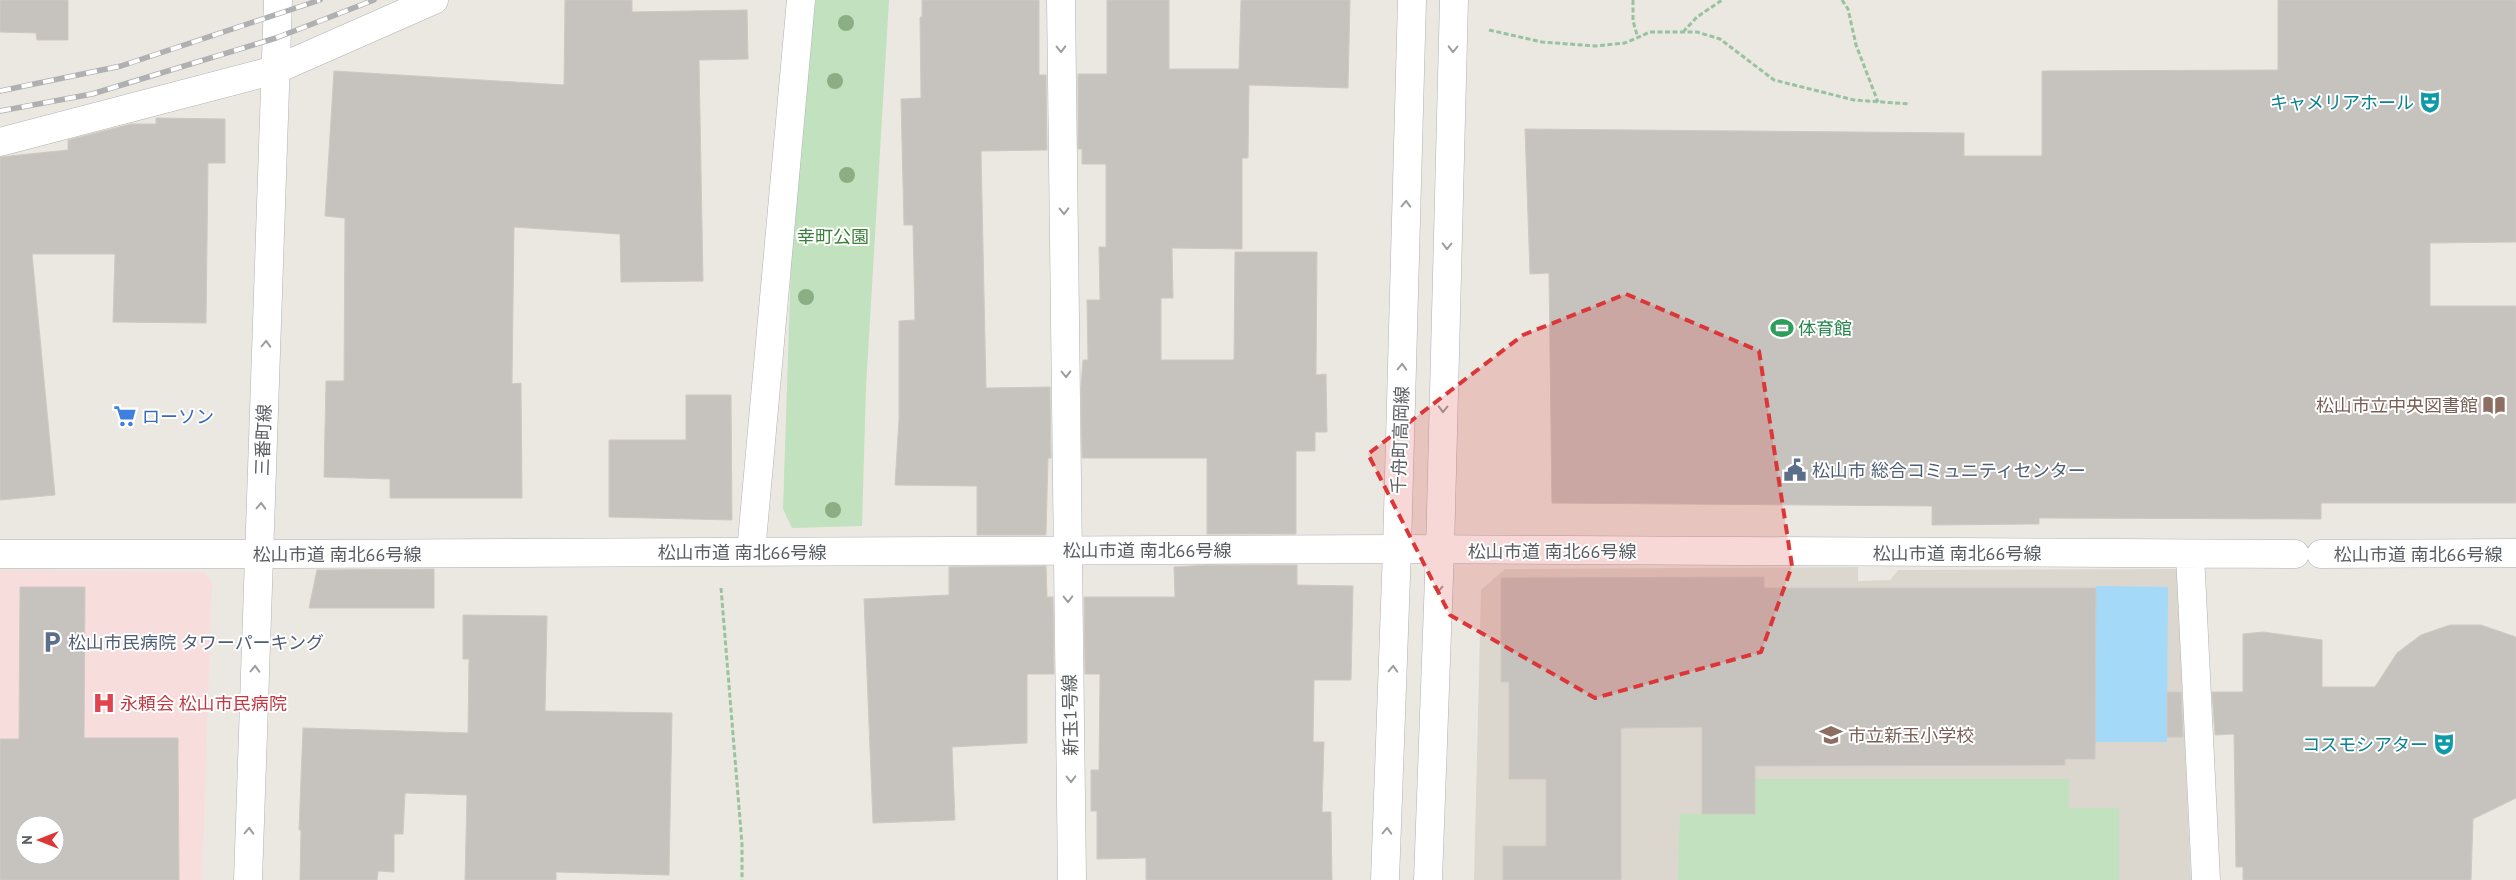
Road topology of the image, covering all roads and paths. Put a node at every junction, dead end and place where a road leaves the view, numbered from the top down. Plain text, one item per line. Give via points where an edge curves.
1 (278, 0) edge
2 (434, 0) edge
3 (801, 0) edge
4 (1061, 0) edge
5 (1412, 0) edge
6 (1454, 0) edge
7 (1633, 0) edge
8 (1722, 0) edge
9 (1842, 0) edge
10 (1485, 30) dead end
11 (1683, 32) junction
12 (1638, 38) junction
13 (275, 70) junction
14 (1878, 102) junction
15 (1910, 104) dead end
16 (0, 142) edge
17 (1397, 549) junction
18 (1068, 550) junction
19 (1440, 550) junction
20 (719, 552) junction
21 (751, 552) junction
22 (2516, 553) edge
23 (0, 554) edge
24 (259, 554) junction
25 (2190, 554) junction
26 (248, 880) edge
27 (742, 880) edge
28 (1072, 880) edge
29 (1385, 880) edge
30 (1428, 880) edge
31 (2206, 880) edge

1 - 13 street, 三番町線
2 - 13 street
3 - 21 street
4 -> 18 street, 新玉1号線
17 -> 5 street, 千舟町高岡線
6 -> 19 street
7 - 12 path via 1633,21
8 - 11 path via 1697,17
9 - 14 path via 1848,9 1856,45
10 - 12 path via 1542,42 1595,46 1625,43
11 - 12 path via 1650,32
11 - 14 path via 1697,32 1720,39 1774,80 1854,100
13 - 16 street
24 -> 13 street, 三番町線
14 - 15 path
17 - 18 street, 松山市道 南北66号線
17 - 19 street, 松山市道 南北66号線
29 -> 17 street, 千舟町高岡線
18 - 21 street, 松山市道 南北66号線
18 -> 28 street, 新玉1号線
19 - 25 street, 松山市道 南北66号線
19 -> 30 street
20 - 21 street, 松山市道 南北66号線
20 - 24 street, 松山市道 南北66号線
20 - 27 path via 742,844
22 - 25 street, 松山市道 南北66号線
23 - 24 street, 松山市道 南北66号線
26 -> 24 street, 三番町線
25 - 31 street

